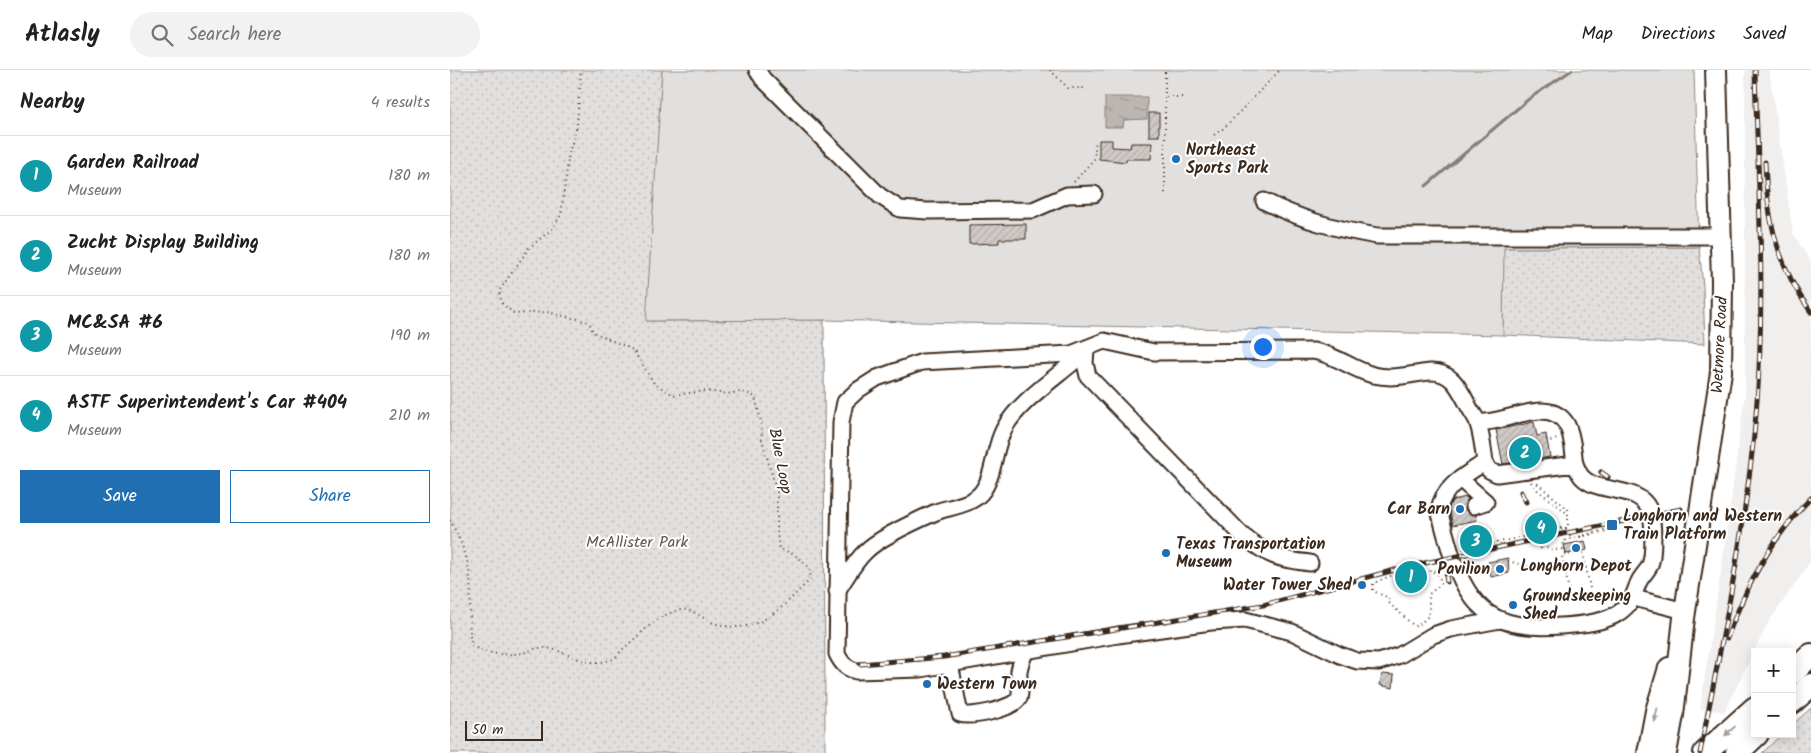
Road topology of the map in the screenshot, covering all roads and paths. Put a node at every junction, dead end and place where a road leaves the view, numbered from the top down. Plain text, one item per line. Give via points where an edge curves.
1 (582, 70) edge
2 (757, 70) edge
3 (1050, 70) edge
4 (1166, 70) edge
5 (1280, 70) edge
6 (1716, 70) edge
7 (1086, 88) dead end
8 (1166, 97) junction
9 (1183, 97) dead end
10 (1214, 135) dead end
11 (1096, 140) dead end
12 (1165, 193) dead end
13 (1094, 194) dead end
14 (1067, 195) junction
15 (1264, 201) dead end
16 (1721, 236) junction
17 (1088, 349) junction
18 (1478, 422) junction
19 (1570, 437) junction
20 (1546, 439) dead end
21 (1485, 462) junction
22 (1575, 464) junction
23 (1460, 479) junction
24 (1474, 506) dead end
25 (1568, 514) junction
26 (450, 520) edge
27 (1555, 528) dead end
28 (1568, 528) junction
29 (1607, 529) dead end
30 (1611, 530) dead end
31 (1577, 538) junction
32 (1571, 540) junction
33 (1491, 541) dead end
34 (1497, 542) junction
35 (1479, 543) dead end
36 (1485, 544) junction
37 (1546, 547) junction
38 (1541, 549) dead end
39 (1565, 549) junction
40 (1545, 550) dead end
41 (1566, 555) junction
42 (1453, 560) junction
43 (1508, 561) dead end
44 (1310, 563) dead end
45 (1489, 565) dead end
46 (1565, 569) junction
47 (1434, 572) junction
48 (1590, 588) dead end
49 (838, 591) junction
50 (1570, 592) dead end
51 (1634, 598) junction
52 (1685, 614) junction
53 (1500, 620) junction
54 (1025, 652) junction
55 (1811, 655) edge
56 (950, 664) junction
57 (1796, 669) edge
58 (1811, 685) edge
59 (1796, 698) edge
60 (1751, 712) edge
61 (1753, 738) edge
62 (1648, 753) edge
63 (1666, 753) edge
64 (1706, 753) edge
65 (1737, 753) edge

1 - 26 path, Blue Loop via 577,125 569,153 561,215 552,229 529,248 499,292 502,304 515,314 546,312 589,322 593,332 633,350 654,383 674,395 740,392 755,398 762,440 777,492 779,548 796,555 809,567 811,579 779,612 762,622 744,626 719,624 682,609 661,616 611,660 578,660 552,649 540,648 514,654 487,654 471,646 468,628 470,578
2 - 14 lane via 762,79 880,196 900,209 1033,210
3 - 7 path via 1068,88
4 - 8 path
5 - 10 path
6 - 16 main road, Wetmore Road
8 - 9 path
8 - 12 path
11 - 14 path via 1094,159 1076,178
13 - 14 lane
15 - 16 lane via 1291,215 1332,228 1376,236
16 - 52 main road, Wetmore Road via 1721,372
17 - 18 lane via 1104,341 1154,352 1313,351 1330,354 1355,369 1374,375 1408,377 1441,373 1456,384
17 - 44 lane via 1085,363 1088,376 1243,536 1273,556
17 - 49 lane via 1010,419 980,493 874,544 862,554
17 - 49 lane via 1052,356 922,362 877,378 858,390 846,402 841,422
18 - 19 lane via 1492,422 1537,411 1549,412 1563,420
18 - 21 lane
19 - 20 path
19 - 22 lane
21 - 22 lane via 1496,474
21 - 23 lane
22 - 51 lane via 1582,478 1642,499 1650,509 1653,555
23 - 24 lane via 1486,502
23 - 42 lane via 1441,499
25 - 25 path via 1569,509 1538,486 1532,475 1536,489
25 - 28 path
27 - 28 path
28 - 32 path
28 - 34 path
29 - 31 path
30 - 31 path
31 - 32 path
32 - 39 path via 1563,541
33 - 34 path
34 - 36 path
35 - 36 path
36 - 42 path
37 - 38 path via 1541,545
37 - 39 path via 1559,552
37 - 40 path
39 - 41 path
41 - 46 path via 1562,556
41 - 48 path via 1583,552
42 - 45 path
42 - 47 path
42 - 53 lane via 1463,587 1487,612
43 - 46 path via 1544,571
46 - 50 path
47 - 47 path via 1421,570 1392,575 1373,584 1372,591 1389,598 1393,608 1418,626 1429,616 1429,594 1441,584 1439,575
49 - 56 lane via 837,654 849,669 922,668
51 - 52 lane
51 - 53 lane via 1618,613 1596,622 1537,627
52 -> 62 main road, Wetmore Road via 1656,711
52 - 63 main road, Wetmore Road
53 - 54 lane via 1451,629 1400,655 1378,662 1340,656 1292,632 1245,620 1136,632
54 - 56 lane
54 - 56 lane via 1019,672 1020,695 1017,701 967,717 960,714 956,704
55 - 57 highway
58 - 59 highway
60 -> 64 highway
61 - 65 highway

